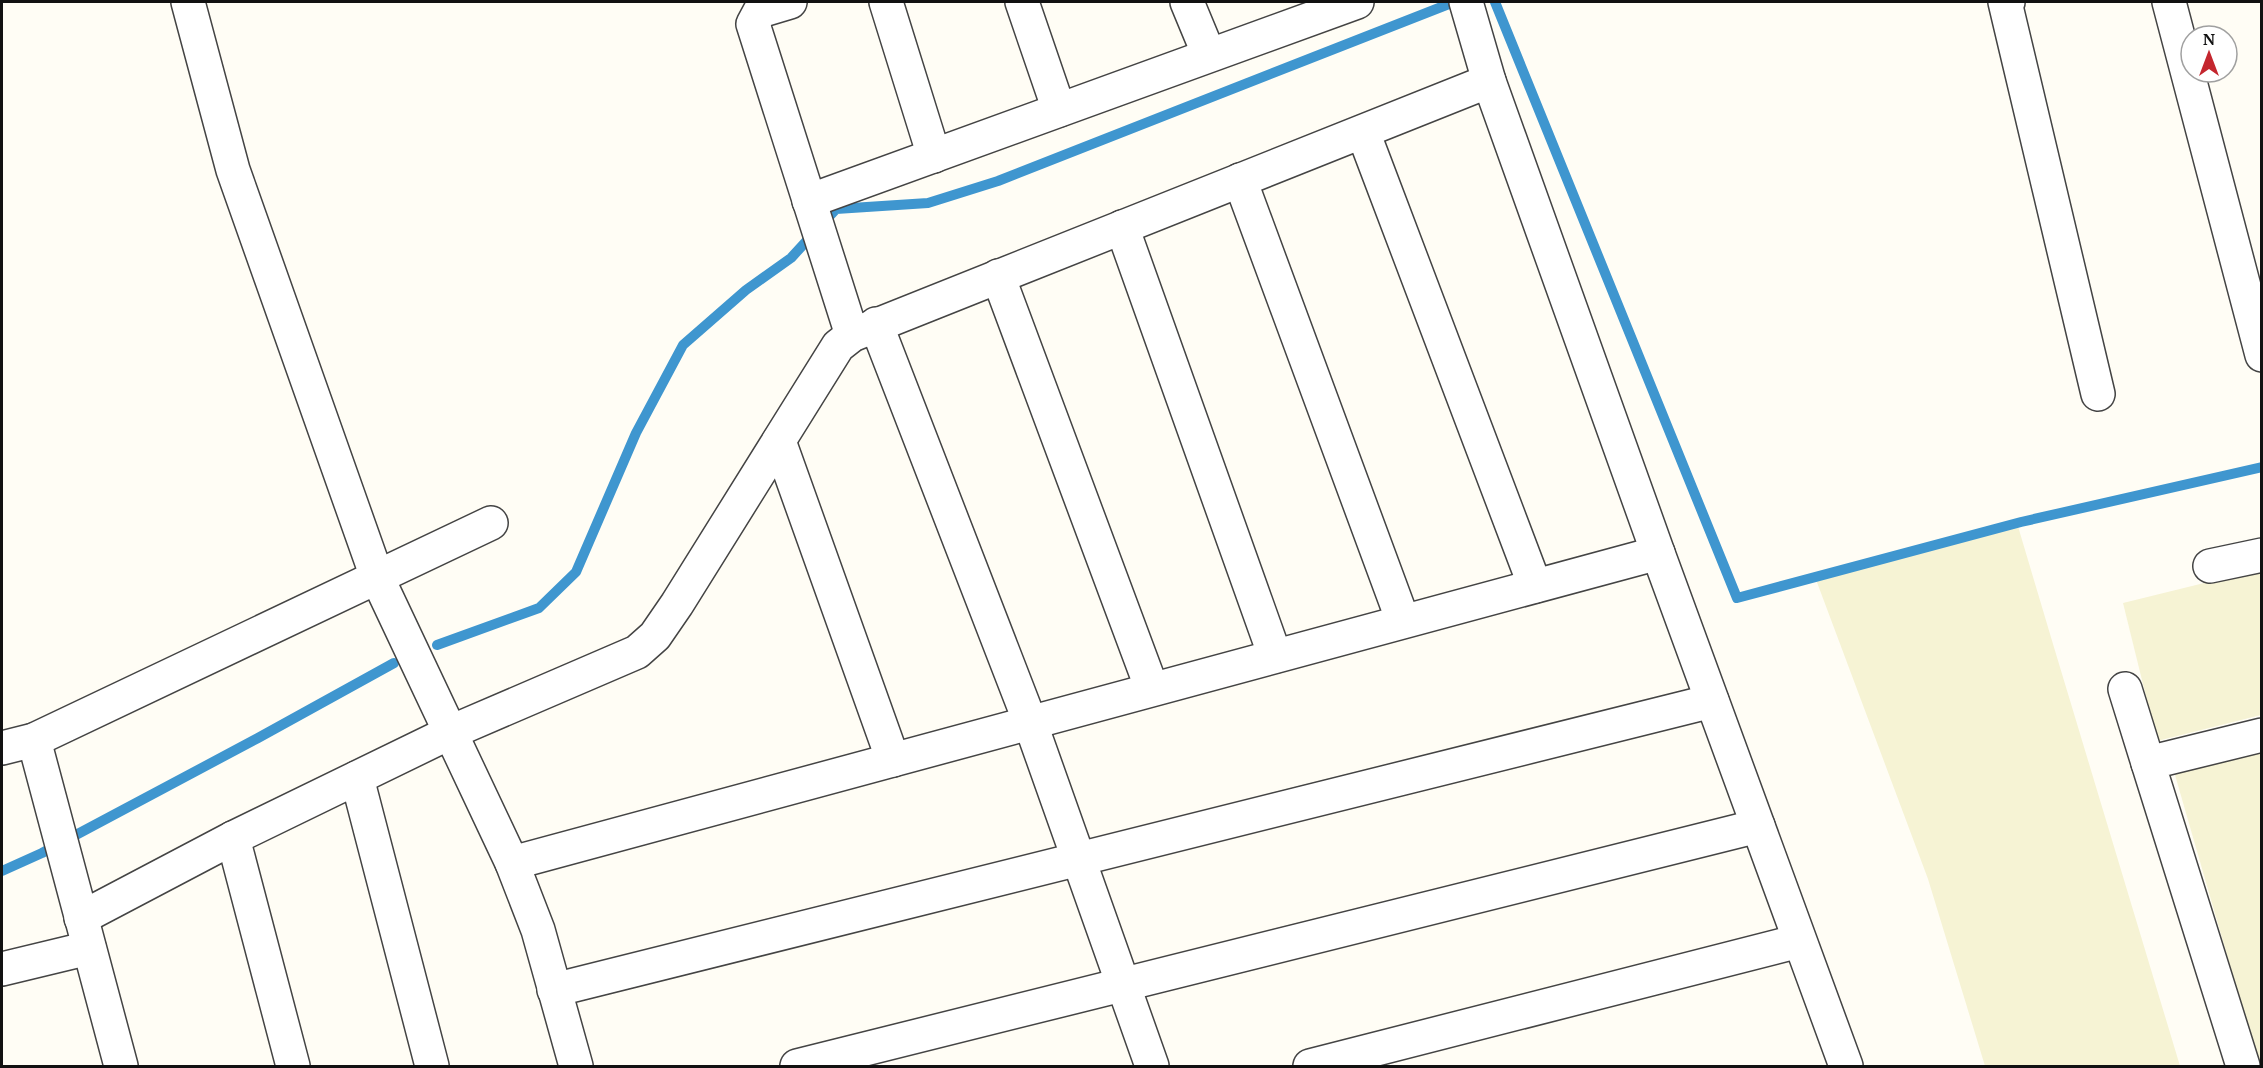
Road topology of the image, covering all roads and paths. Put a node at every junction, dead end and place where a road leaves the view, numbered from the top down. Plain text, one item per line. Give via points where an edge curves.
1 (188, 2) edge
2 (790, 2) edge
3 (886, 2) edge
4 (1022, 2) edge
5 (1188, 2) edge
6 (1466, 2) edge
7 (2008, 2) edge
8 (2169, 2) edge
9 (1341, 4) edge
10 (1209, 55) junction
11 (1489, 81) junction
12 (1059, 110) junction
13 (1363, 132) junction
14 (934, 156) junction
15 (1240, 180) junction
16 (809, 201) junction
17 (1122, 228) junction
18 (998, 276) junction
19 (864, 330) junction
20 (2262, 355) edge
21 (2098, 394) dead end
22 (779, 441) junction
23 (491, 523) dead end
24 (1658, 553) junction
25 (2262, 555) edge
26 (2210, 566) dead end
27 (377, 577) junction
28 (1535, 586) junction
29 (1403, 621) junction
30 (1275, 656) junction
31 (1152, 690) junction
32 (2125, 690) dead end
33 (1712, 701) junction
34 (1030, 723) junction
35 (451, 732) junction
36 (2262, 735) edge
37 (34, 740) junction
38 (2, 748) edge
39 (893, 760) junction
40 (2148, 763) junction
41 (357, 778) junction
42 (1758, 826) junction
43 (232, 838) junction
44 (1079, 859) junction
45 (513, 863) junction
46 (85, 933) junction
47 (1800, 940) junction
48 (2, 969) edge
49 (1124, 985) junction
50 (554, 990) junction
51 (122, 1066) edge
52 (293, 1066) edge
53 (432, 1066) edge
54 (576, 1066) edge
55 (797, 1066) edge
56 (1152, 1066) edge
57 (1310, 1066) edge
58 (1846, 1066) edge
59 (2243, 1066) edge

1 - 27 street via 233,170
2 - 16 street via 760,11 753,24
3 - 14 street
4 - 12 street
5 - 10 street
6 - 11 street
7 - 21 street
8 - 20 street
9 - 10 street
10 - 12 street
11 - 13 street
11 - 24 street
12 - 14 street
13 - 15 street
13 - 28 street
14 - 16 street
15 - 17 street
15 - 29 street
16 - 19 street
17 - 18 street
17 - 30 street
18 - 19 street
18 - 31 street
19 - 22 street via 838,346
19 - 34 street
22 - 35 street via 677,604 655,636 637,652
22 - 39 street
23 - 27 street
24 - 28 street
24 - 33 street
25 - 26 street
27 - 35 street
27 - 37 street
28 - 29 street
29 - 30 street
30 - 31 street
31 - 34 street
32 - 40 street
33 - 42 street
33 - 44 street
34 - 39 street
34 - 44 street
35 - 41 street
35 - 45 street
36 - 40 street
37 - 38 street
37 - 46 street
39 - 45 street
40 - 59 street
41 - 43 street
41 - 53 street
42 - 47 street
42 - 49 street
43 - 46 street
43 - 52 street
44 - 49 street
44 - 50 street
45 - 50 street via 538,930
46 - 48 street
46 - 51 street
47 - 57 street
47 - 58 street
49 - 55 street
49 - 56 street
50 - 54 street

